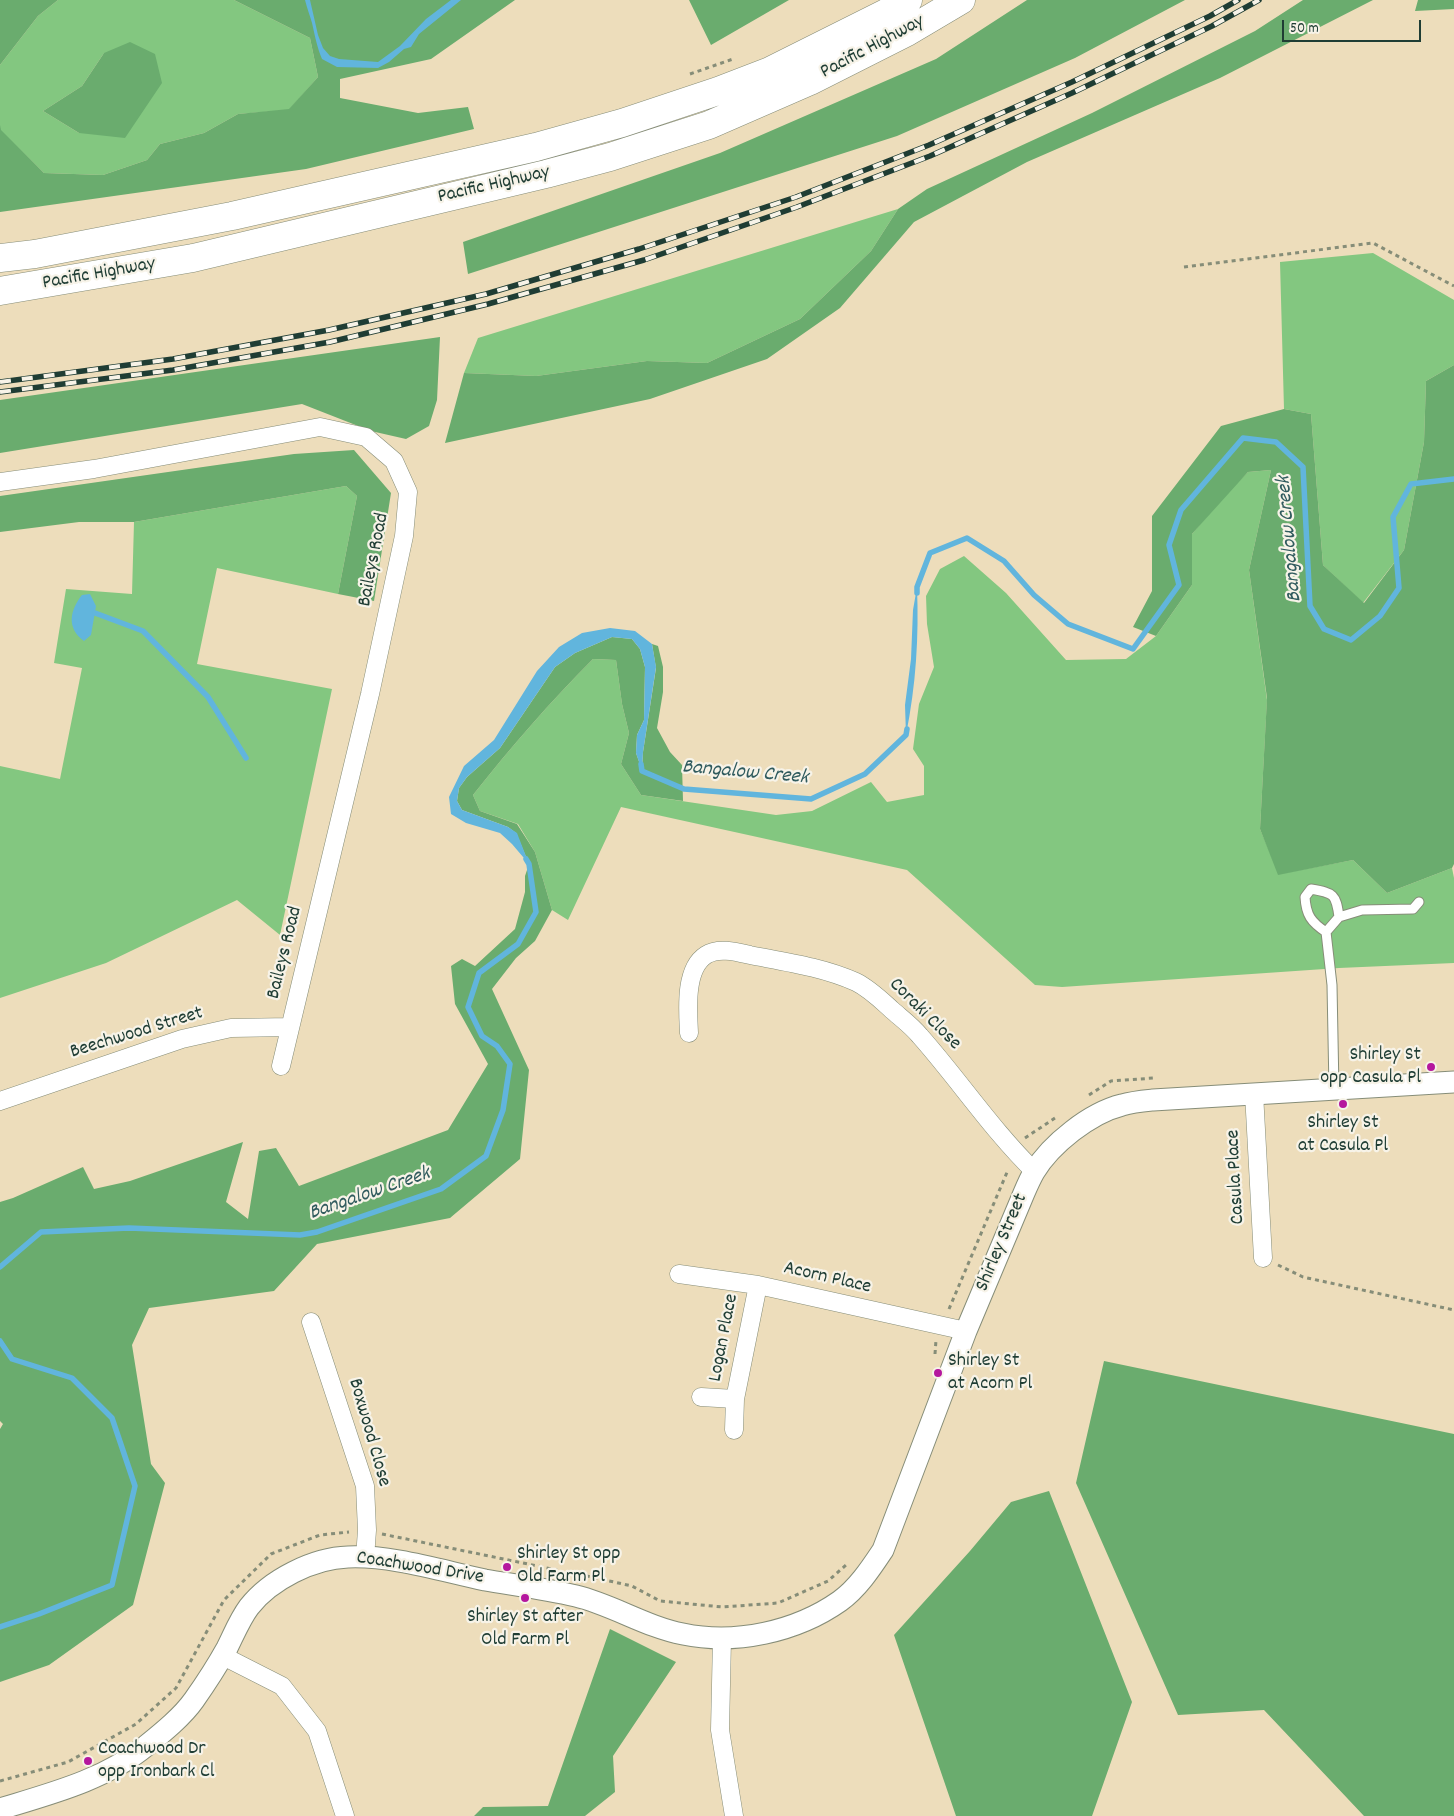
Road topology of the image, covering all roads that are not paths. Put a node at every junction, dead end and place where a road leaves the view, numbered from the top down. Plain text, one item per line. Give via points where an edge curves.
1 (908, 0) edge
2 (961, 0) edge
3 (0, 258) edge
4 (0, 291) edge
5 (0, 482) edge
6 (1419, 902) dead end
7 (1339, 917) junction
8 (1326, 932) junction
9 (290, 1027) junction
10 (689, 1033) dead end
11 (281, 1066) dead end
12 (1454, 1082) edge
13 (1334, 1090) junction
14 (1254, 1093) junction
15 (0, 1101) edge
16 (1034, 1172) junction
17 (1263, 1258) road end
18 (679, 1274) dead end
19 (758, 1285) junction
20 (311, 1322) dead end
21 (966, 1331) junction
22 (701, 1397) dead end
23 (735, 1399) junction
24 (734, 1430) dead end
25 (365, 1558) junction
26 (722, 1639) junction
27 (223, 1656) junction
28 (0, 1809) edge
29 (345, 1816) edge
30 (734, 1816) edge

1 - 3 main road, Pacific Highway via 770,71 622,123 536,147 232,216
2 - 4 main road, Pacific Highway via 907,32 810,81 709,125 610,157 193,258
5 - 9 street, Baileys Road via 94,469 320,427 366,437 394,461 408,492 404,536 370,694
6 - 7 lane via 1413,909 1362,910
7 - 8 lane
7 - 8 lane via 1337,901 1329,892 1311,889 1305,897 1306,908 1313,924
8 - 13 lane via 1332,985
9 - 11 street, Baileys Road
9 - 15 street, Beechwood Street via 231,1028 182,1039
10 - 16 street, Coraki Close via 691,978 706,954 722,950 738,952 818,968 856,982 919,1034
12 - 13 street, Shirley Street
13 - 14 street, Shirley Street
14 - 16 street, Shirley Street via 1121,1105 1084,1123 1062,1140
14 - 17 street, Casula Place
16 - 21 street, Shirley Street
18 - 19 street, Acorn Place
19 - 21 street, Acorn Place
19 - 23 street, Logan Place
20 - 25 street, Boxwood Close via 365,1486
21 - 26 street, Shirley Street via 883,1550 870,1570 841,1600 800,1623 754,1635
22 - 23 street, Logan Place
23 - 24 street, Logan Place
25 - 26 street, Coachwood Drive via 577,1596 658,1627
25 - 27 street, Coachwood Drive via 346,1557 306,1566 283,1578 248,1608
26 - 30 street via 720,1730
27 - 28 street, Coachwood Drive via 192,1703 128,1759 106,1772
27 - 29 street via 282,1686 305,1716 316,1731

